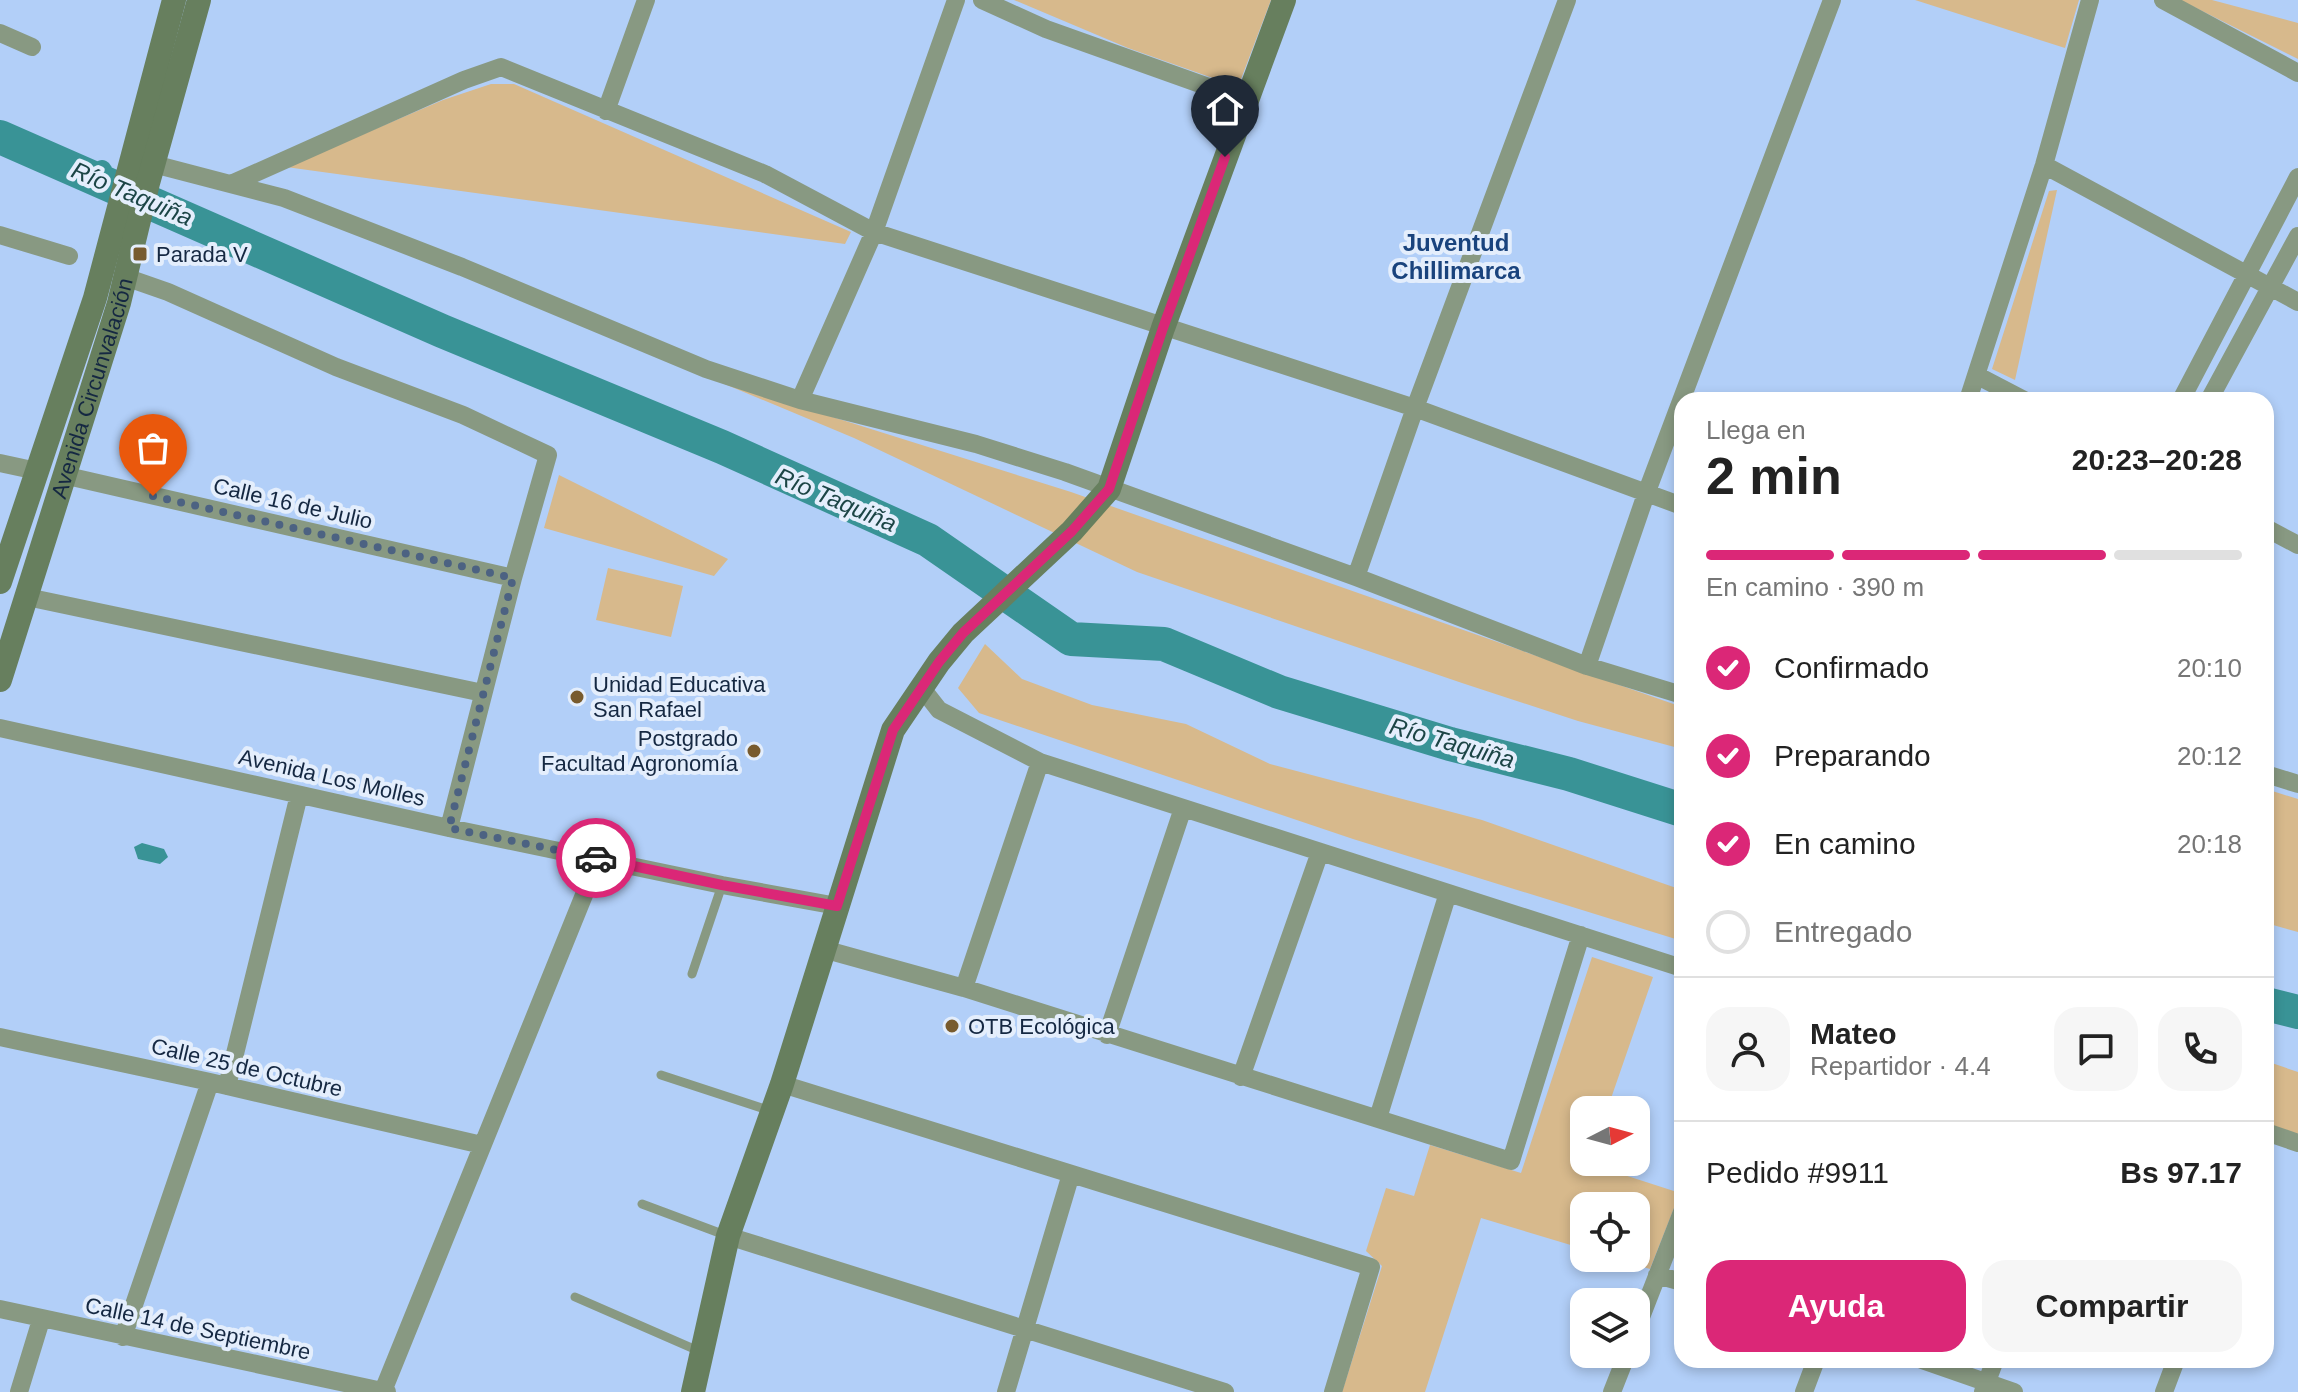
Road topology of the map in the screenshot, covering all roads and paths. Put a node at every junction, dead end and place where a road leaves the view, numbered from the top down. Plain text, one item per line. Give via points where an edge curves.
1 (174, 0) edge
2 (199, 0) edge
3 (646, 0) edge
4 (956, 0) edge
5 (982, 0) edge
6 (1284, 0) edge
7 (1567, 0) edge
8 (1832, 0) edge
9 (2090, 0) edge
10 (2163, 0) edge
11 (0, 33) edge
12 (32, 47) dead end
13 (2298, 73) edge
14 (1245, 100) junction
15 (606, 111) junction
16 (2044, 165) junction
17 (140, 171) junction
18 (2298, 177) edge
19 (231, 184) junction
20 (124, 228) junction
21 (874, 232) junction
22 (0, 235) edge
23 (2298, 236) edge
24 (69, 256) dead end
25 (2246, 274) junction
26 (125, 277) junction
27 (2270, 287) junction
28 (2298, 302) edge
29 (1163, 328) junction
30 (1978, 376) junction
31 (1684, 392) edge
32 (1971, 392) edge
33 (2009, 392) edge
34 (2185, 392) edge
35 (2213, 392) edge
36 (800, 400) junction
37 (1415, 408) junction
38 (1674, 420) edge
39 (0, 463) edge
40 (37, 471) junction
41 (63, 475) junction
42 (1109, 489) junction
43 (1646, 494) junction
44 (1674, 503) edge
45 (2274, 532) edge
46 (2298, 545) edge
47 (1356, 577) junction
48 (513, 578) junction
49 (0, 582) edge
50 (27, 597) junction
51 (1587, 666) junction
52 (0, 680) edge
53 (921, 687) junction
54 (483, 693) junction
55 (1674, 693) edge
56 (2, 726) edge
57 (1040, 762) junction
58 (2274, 776) edge
59 (2298, 784) edge
60 (299, 795) junction
61 (1183, 808) junction
62 (449, 828) junction
63 (1320, 852) junction
64 (599, 858) junction
65 (722, 885) junction
66 (1448, 893) junction
67 (837, 906) junction
68 (1581, 935) junction
69 (823, 949) junction
70 (1674, 965) edge
71 (692, 974) dead end
72 (964, 988) junction
73 (1107, 1035) junction
74 (0, 1037) edge
75 (661, 1075) dead end
76 (1241, 1077) junction
77 (218, 1084) junction
78 (782, 1084) junction
79 (771, 1111) junction
80 (1378, 1118) junction
81 (2274, 1135) edge
82 (2298, 1143) edge
83 (482, 1145) junction
84 (1071, 1174) junction
85 (642, 1204) dead end
86 (1674, 1232) edge
87 (728, 1236) junction
88 (1657, 1275) junction
89 (1674, 1280) edge
90 (1650, 1293) edge
91 (575, 1297) dead end
92 (0, 1309) edge
93 (41, 1320) junction
94 (1024, 1329) junction
95 (123, 1337) junction
96 (701, 1352) junction
97 (1621, 1368) edge
98 (1813, 1368) edge
99 (1941, 1368) edge
100 (1992, 1368) edge
101 (2173, 1368) edge
102 (322, 1385) edge
103 (1985, 1387) edge
104 (19, 1392) edge
105 (385, 1392) edge
106 (693, 1392) edge
107 (1006, 1392) edge
108 (1225, 1392) edge
109 (1333, 1392) edge
110 (1612, 1392) edge
111 (1804, 1392) edge
112 (2014, 1392) edge
113 (2164, 1392) edge

1 - 17 street, Avenida Circunvalación
2 - 17 street, Avenida Circunvalación
3 - 15 street
4 - 21 street
5 - 14 street via 1046,29
6 - 14 street
7 - 37 street
8 - 31 street
9 - 16 street
10 - 13 street
11 - 12 street
14 - 29 street
15 - 19 street via 501,67
15 - 21 street via 765,174
16 - 25 street
16 - 30 street
17 - 19 street
17 - 20 street, Avenida Circunvalación
18 - 25 street
19 - 36 street via 299,204 706,369
20 - 26 street, Avenida Circunvalación
20 - 40 street, Avenida Circunvalación
21 - 29 street
21 - 36 street
22 - 24 street
23 - 27 street
25 - 27 street
25 - 34 street
26 - 41 street, Avenida Circunvalación
26 - 48 street via 548,455
27 - 28 street
27 - 35 street
29 - 37 street
29 - 42 street
30 - 32 street
30 - 33 street
36 - 42 street via 976,444
37 - 43 street
37 - 47 street
38 - 43 street
39 - 40 street
40 - 49 street, Avenida Circunvalación
41 - 48 street, Calle 16 de Julio
41 - 50 street, Avenida Circunvalación
42 - 47 street
42 - 53 street via 963,633
43 - 44 street
43 - 51 street
45 - 46 street
47 - 51 street
48 - 54 street
50 - 52 street, Avenida Circunvalación
50 - 54 street
51 - 55 street
53 - 57 street via 939,710
53 - 67 street via 893,730
54 - 62 street
56 - 60 street, Avenida Los Molles
57 - 61 street
57 - 72 street
58 - 59 street
60 - 62 street, Avenida Los Molles
60 - 77 street
61 - 63 street
61 - 73 street
62 - 64 street, Avenida Los Molles
63 - 66 street
63 - 76 street
64 - 65 street, Avenida Los Molles
64 - 83 street
65 - 67 street, Avenida Los Molles
65 - 71 lane
66 - 68 street
66 - 80 street
67 - 69 street
68 - 70 street
68 - 80 street via 1511,1161
69 - 72 street
69 - 78 street
72 - 73 street
73 - 76 street
74 - 77 street, Calle 25 de Octubre
75 - 79 lane
76 - 80 street
77 - 83 street, Calle 25 de Octubre
77 - 95 street
78 - 79 street
78 - 84 street
79 - 87 street
81 - 82 street
83 - 105 street
84 - 94 street
84 - 109 street via 1371,1267
85 - 87 lane
86 - 88 street
87 - 94 street
87 - 96 street
88 - 89 street
88 - 90 street
91 - 96 lane
92 - 93 street, Calle 14 de Septiembre
93 - 95 street, Calle 14 de Septiembre
93 - 104 street
94 - 107 street
94 - 108 street
95 - 102 street, Calle 14 de Septiembre
96 - 106 street
97 - 110 street
98 - 111 street
99 - 103 street
100 - 103 street
101 - 113 street
102 - 105 street, Calle 14 de Septiembre
103 - 112 street

